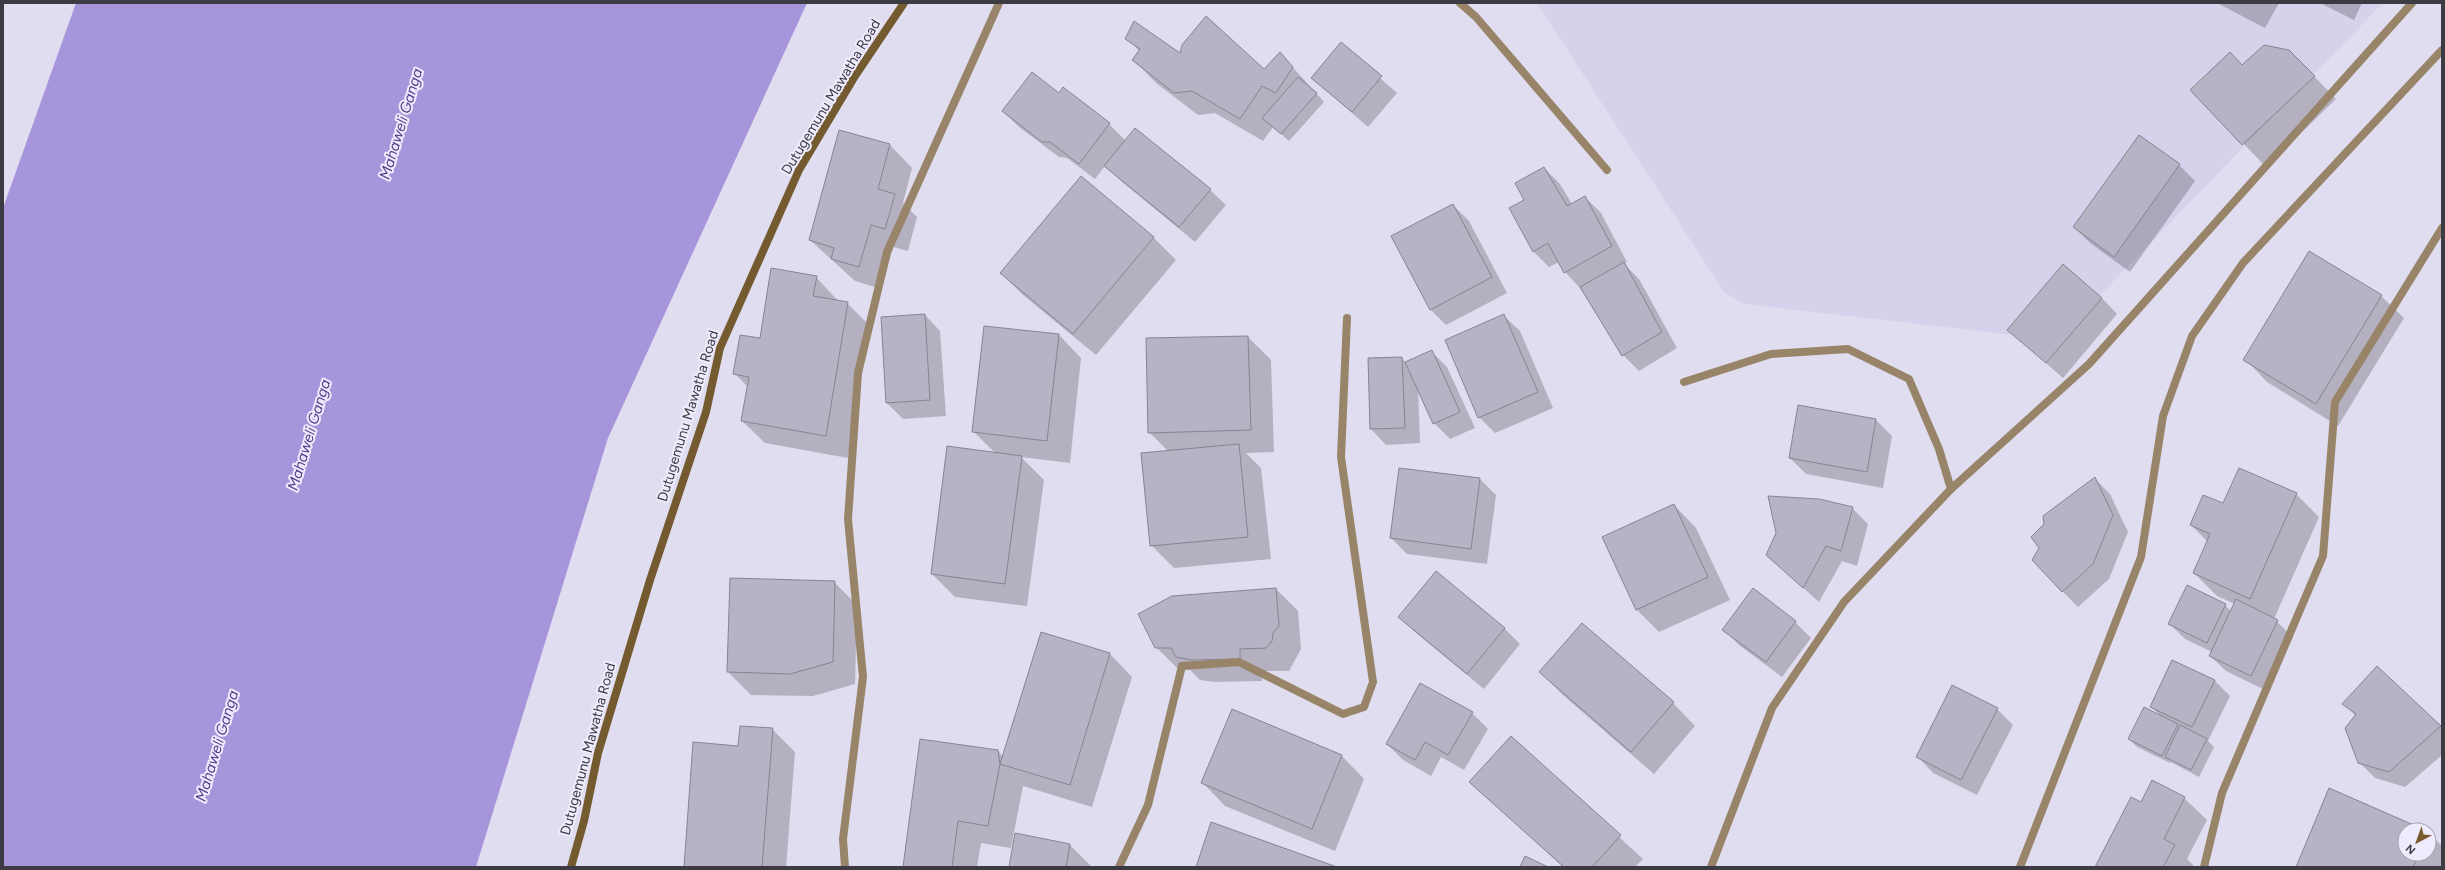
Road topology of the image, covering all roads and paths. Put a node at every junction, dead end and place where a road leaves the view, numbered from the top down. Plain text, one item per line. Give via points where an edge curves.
1 (904, 3) edge
2 (999, 3) edge
3 (1460, 3) edge
4 (2412, 3) edge
5 (2442, 50) edge
6 (1607, 170) dead end
7 (2442, 228) edge
8 (1347, 318) dead end
9 (1684, 382) dead end
10 (1951, 489) junction
11 (571, 867) edge
12 (845, 867) edge
13 (1120, 867) edge
14 (1711, 867) edge
15 (2020, 867) edge
16 (2204, 867) edge

1 - 11 street, Dutugemunu Mawatha Road via 855,76 799,170 720,348 706,412 650,580 598,753 584,821
2 - 12 street via 887,252 858,374 848,519 863,678 843,839
3 - 6 street via 1476,17
4 - 10 street via 2089,364
5 - 15 street via 2243,263 2192,336 2163,416 2141,557
7 - 16 street via 2335,402 2324,556 2222,793
8 - 13 street via 1341,457 1373,682 1364,707 1343,714 1239,662 1182,666 1148,805
9 - 10 street via 1771,354 1848,349 1909,379 1939,449
10 - 14 street via 1844,602 1772,708

